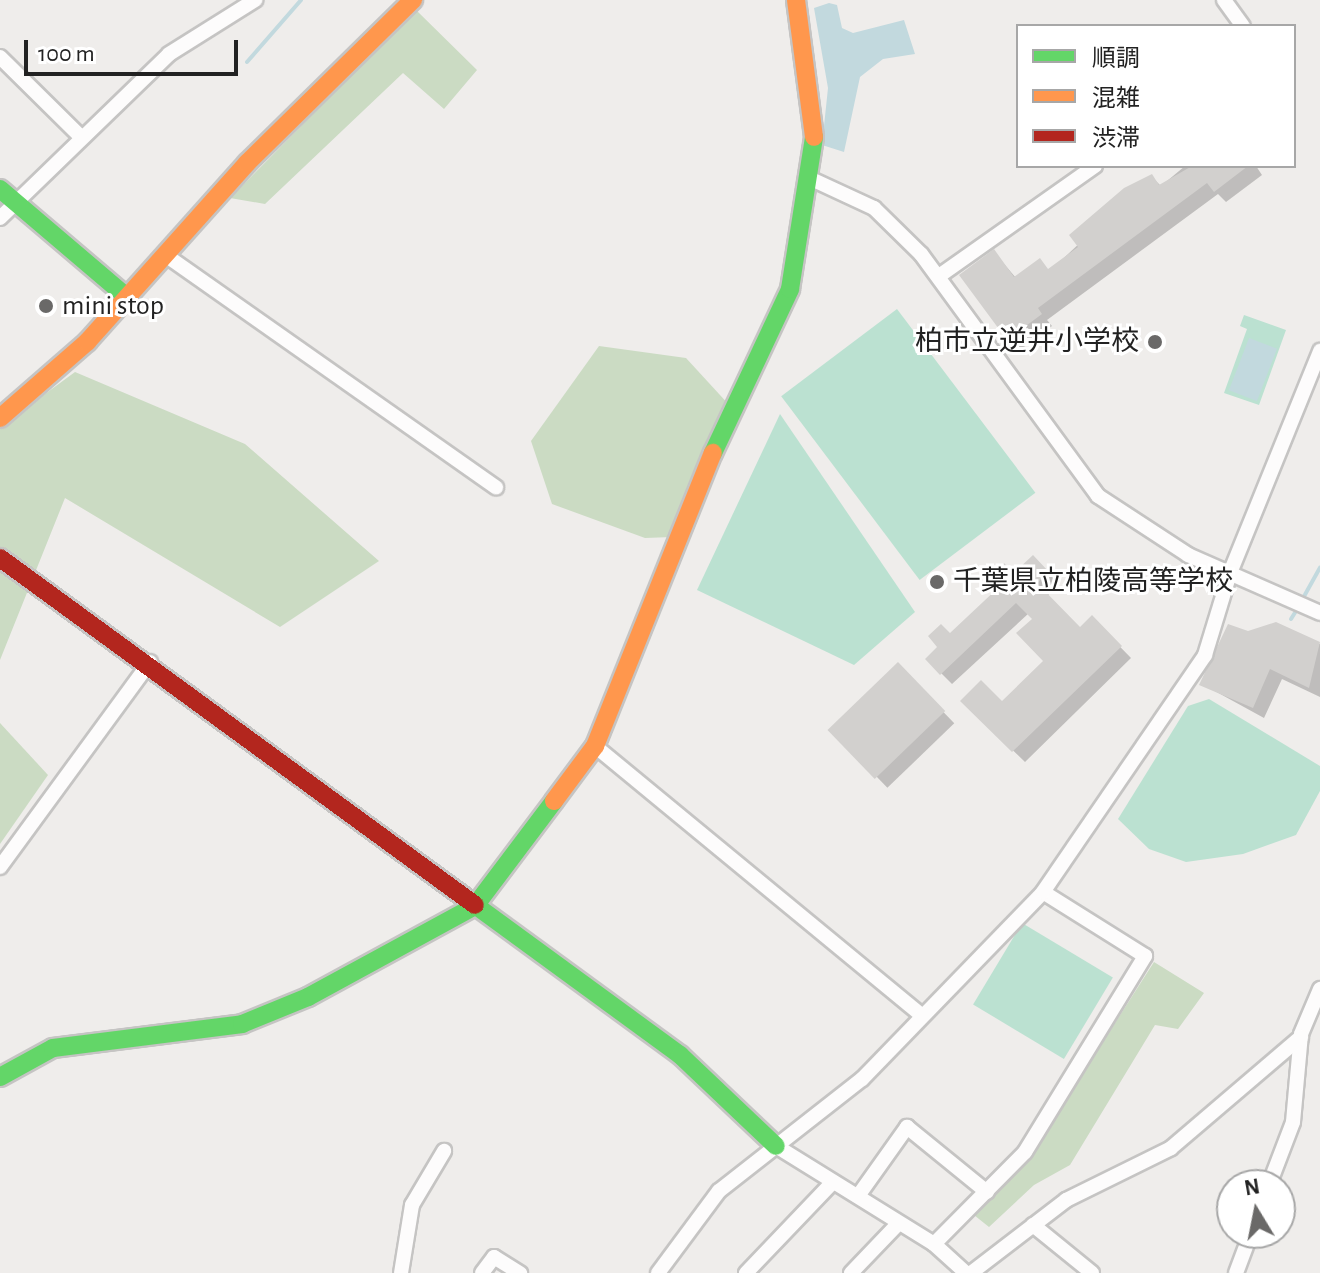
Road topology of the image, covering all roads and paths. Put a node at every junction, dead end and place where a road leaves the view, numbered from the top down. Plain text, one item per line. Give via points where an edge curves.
1 (255, 0) edge
2 (413, 0) edge
3 (796, 0) edge
4 (1224, 0) edge
5 (1242, 24) edge
6 (0, 57) edge
7 (80, 136) junction
8 (1092, 168) edge
9 (807, 177) junction
10 (0, 189) edge
11 (15, 202) junction
12 (0, 218) edge
13 (164, 254) junction
14 (939, 276) junction
15 (127, 297) junction
16 (1320, 351) edge
17 (0, 418) edge
18 (496, 487) dead end
19 (0, 558) edge
20 (1230, 573) junction
21 (1320, 613) edge
22 (150, 662) junction
23 (595, 746) junction
24 (0, 867) edge
25 (1043, 892) junction
26 (475, 906) junction
27 (1320, 989) edge
28 (919, 1013) junction
29 (1301, 1037) junction
30 (0, 1077) edge
31 (776, 1146) junction
32 (444, 1151) dead end
33 (1275, 1169) edge
34 (833, 1182) junction
35 (987, 1192) junction
36 (858, 1196) junction
37 (899, 1223) junction
38 (1033, 1225) junction
39 (934, 1244) junction
40 (1245, 1249) edge
41 (964, 1271) edge
42 (401, 1273) edge
43 (482, 1273) edge
44 (520, 1273) edge
45 (658, 1273) edge
46 (746, 1273) edge
47 (851, 1273) edge
48 (1092, 1273) edge
49 (1236, 1273) edge

1 - 7 street via 169,54
2 - 13 street
3 - 9 street via 813,94
4 - 5 street
6 - 7 street
7 - 11 street
8 - 14 street
9 - 14 street via 874,208
9 - 23 street via 790,289 767,352 671,544
10 - 11 street
11 - 12 street
11 - 15 street
13 - 15 street
13 - 18 street
14 - 20 street via 1054,445 1098,496 1151,534
15 - 17 street
16 - 20 street
19 - 22 street
20 - 21 street
20 - 25 street via 1189,686 1110,787
22 - 24 street
22 - 26 street via 317,797
23 - 26 street
23 - 28 street
25 - 28 street
25 - 35 street via 1145,956 1025,1152
26 - 30 street via 308,997 242,1024 53,1048
26 - 31 street via 714,1082
27 - 29 street
28 - 31 street via 862,1079
29 - 33 street via 1295,1114
29 - 38 street via 1171,1148 1113,1172
31 - 34 street
31 - 45 street via 719,1191
32 - 42 street via 412,1205
34 - 36 street
34 - 46 street
35 - 36 street via 907,1127
35 - 39 street
36 - 37 street
37 - 39 street
37 - 47 street
38 - 41 street
38 - 48 street
39 - 41 street
40 - 49 street
43 - 44 street via 494,1257

